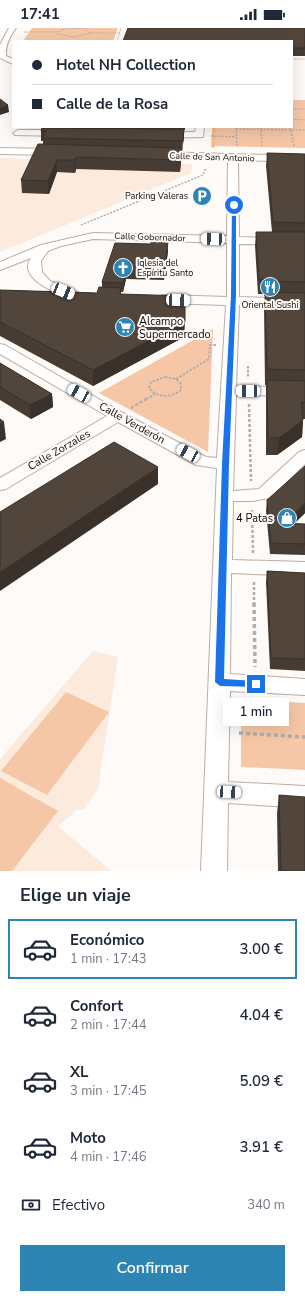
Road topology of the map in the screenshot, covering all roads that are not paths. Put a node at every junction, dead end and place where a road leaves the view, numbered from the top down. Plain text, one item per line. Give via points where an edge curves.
1 (12, 30) edge
2 (0, 31) edge
3 (2, 43) edge
4 (12, 62) edge
5 (12, 63) edge
6 (0, 66) edge
7 (20, 130) edge
8 (200, 131) edge
9 (73, 134) edge
10 (152, 135) edge
11 (4, 151) edge
12 (64, 153) edge
13 (152, 155) edge
14 (233, 157) junction
15 (305, 159) edge
16 (234, 240) junction
17 (305, 242) edge
18 (45, 247) junction
19 (0, 266) edge
20 (38, 295) edge
21 (76, 296) junction
22 (92, 297) edge
23 (153, 299) edge
24 (232, 301) junction
25 (305, 303) edge
26 (0, 348) edge
27 (229, 390) junction
28 (305, 392) edge
29 (118, 416) junction
30 (305, 455) edge
31 (225, 464) junction
32 (0, 485) edge
33 (224, 496) junction
34 (223, 566) junction
35 (305, 569) edge
36 (220, 682) junction
37 (305, 686) edge
38 (216, 792) junction
39 (305, 797) edge
40 (214, 871) edge

1 - 2 street
1 - 3 street
3 - 4 street via 2,57
5 - 6 street
7 - 9 street
7 - 11 street
8 - 10 street
11 - 12 street
13 - 14 street, Calle de San Antonio
14 - 15 street, Calle de San Antonio
14 - 16 street
16 - 17 street, Calle Gobernador
16 - 18 street, Calle Gobernador via 92,236
16 - 24 street
18 - 19 street, Calle Gobernador
18 - 21 street via 35,261 36,273 46,284
20 - 21 street
21 - 22 street
23 - 24 street
24 - 25 street
24 - 27 street
26 - 29 street, Calle Verderón
27 - 28 street
27 - 31 street
29 - 31 street, Calle Verderón via 202,461
29 - 32 street, Calle Zorzales
30 - 33 street via 264,494
31 - 33 street
33 - 34 street
34 - 35 street
34 - 36 street
36 - 37 street
36 - 38 street
38 - 39 street
38 - 40 street

